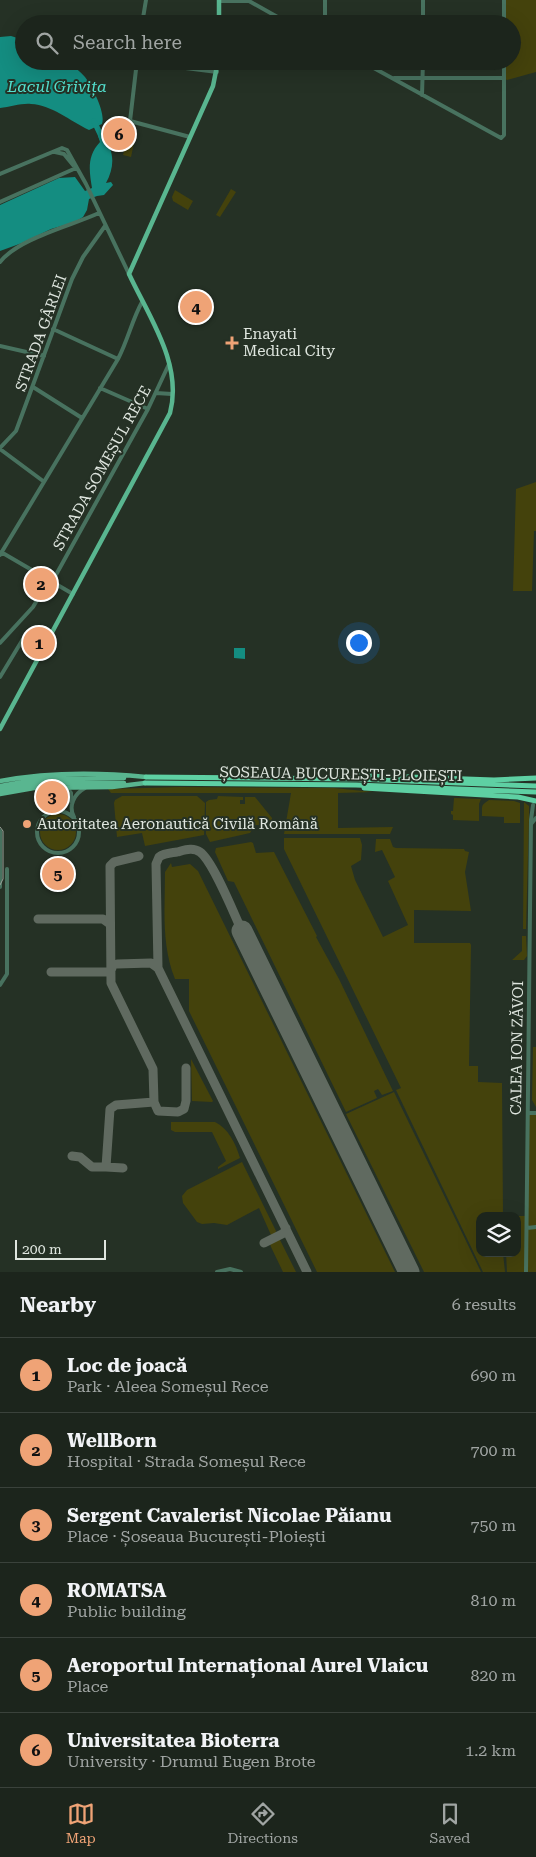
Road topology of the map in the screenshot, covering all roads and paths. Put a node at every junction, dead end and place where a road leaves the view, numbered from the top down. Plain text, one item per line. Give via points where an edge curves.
1 (146, 0) edge
2 (220, 0) edge
3 (325, 0) edge
4 (423, 0) edge
5 (504, 0) edge
6 (144, 15) edge
7 (219, 15) edge
8 (274, 15) edge
9 (325, 15) edge
10 (423, 15) edge
11 (504, 15) edge
12 (136, 70) edge
13 (202, 70) edge
14 (378, 70) edge
15 (422, 70) edge
16 (504, 70) edge
17 (217, 72) joint
18 (394, 78) junction
19 (422, 78) junction
20 (504, 78) junction
21 (422, 95) junction
22 (190, 136) junction
23 (52, 153) junction
24 (76, 168) junction
25 (0, 174) edge
26 (81, 174) junction
27 (0, 202) edge
28 (99, 213) junction
29 (105, 226) junction
30 (0, 262) edge
31 (129, 274) junction
32 (142, 302) junction
33 (53, 329) junction
34 (0, 346) edge
35 (44, 356) junction
36 (118, 359) junction
37 (169, 363) junction
38 (32, 387) junction
39 (100, 388) junction
40 (156, 393) junction
41 (172, 394) junction
42 (148, 409) junction
43 (82, 418) junction
44 (0, 449) edge
45 (44, 481) junction
46 (1, 552) edge
47 (50, 581) junction
48 (73, 594) junction
49 (0, 642) edge
50 (43, 649) junction
51 (0, 677) edge
52 (0, 729) edge
53 (534, 778) edge
54 (146, 780) junction
55 (0, 781) edge
56 (336, 782) junction
57 (357, 782) junction
58 (0, 786) edge
59 (536, 786) edge
60 (65, 787) junction
61 (88, 787) junction
62 (0, 790) edge
63 (536, 792) edge
64 (0, 794) edge
65 (73, 798) junction
66 (533, 802) edge
67 (70, 813) junction
68 (536, 818) edge
69 (531, 824) junction
70 (0, 831) edge
71 (6, 869) dead end
72 (1, 880) edge
73 (0, 888) edge
74 (7, 889) junction
75 (0, 907) edge
76 (7, 907) junction
77 (0, 963) edge
78 (7, 963) junction
79 (0, 985) edge
80 (528, 1113) junction
81 (536, 1113) edge
82 (536, 1227) edge
83 (527, 1228) junction
84 (217, 1272) edge
85 (242, 1272) edge
86 (526, 1272) edge

1 - 6 street
2 - 7 main road
2 - 8 street via 249,1
3 - 9 street
4 - 10 street
5 - 11 street
12 - 22 street via 130,121
13 - 17 street
14 - 18 street
15 - 19 street
16 - 20 street
17 - 22 main road
18 - 19 street
18 - 21 street
19 - 20 street
19 - 21 street
20 - 21 street via 504,135 499,138
22 - 31 main road
23 - 24 street via 64,154
23 - 25 street
23 - 26 street via 65,148
24 - 26 street
24 - 27 street
26 - 28 street
28 - 29 street
28 - 30 street via 35,239 7,254
29 - 31 street
29 - 33 street, STRADA GÂRLEI via 83,257
31 - 32 main road
32 - 36 street
32 - 37 main road
33 - 35 street, STRADA GÂRLEI
33 - 36 street
34 - 35 street
35 - 38 street, STRADA GÂRLEI
36 - 39 street
37 - 40 street, STRADA SOMEȘUL RECE
37 - 41 main road
38 - 43 street
38 - 44 street, STRADA GÂRLEI via 16,431
39 - 42 street
39 - 43 street
40 - 41 street
40 - 42 street, STRADA SOMEȘUL RECE
41 - 48 main road via 167,420
42 - 47 street, STRADA SOMEȘUL RECE
43 - 45 street
44 - 45 street
45 - 46 street
46 - 47 street
47 - 48 street
47 - 49 street, STRADA SOMEȘUL RECE via 30,610
48 - 50 main road
50 - 51 street via 23,639
50 - 52 main road
53 - 56 highway via 494,780 363,775
53 - 66 highway via 525,788
54 - 55 main road, ȘOSEAUA BUCUREȘTI-PLOIEȘTI via 118,774 47,774
54 - 56 highway, ȘOSEAUA BUCUREȘTI-PLOIEȘTI
54 - 58 main road, ȘOSEAUA BUCUREȘTI-PLOIEȘTI via 48,778
54 - 61 main road, ȘOSEAUA BUCUREȘTI-PLOIEȘTI
54 - 62 main road, ȘOSEAUA BUCUREȘTI-PLOIEȘTI via 49,782
56 - 57 highway, ȘOSEAUA BUCUREȘTI-PLOIEȘTI
56 - 66 highway via 355,788 489,795
57 - 59 highway, ȘOSEAUA BUCUREȘTI-PLOIEȘTI
57 - 63 highway, ȘOSEAUA BUCUREȘTI-PLOIEȘTI
60 - 61 main road, ȘOSEAUA BUCUREȘTI-PLOIEȘTI
60 - 64 main road, ȘOSEAUA BUCUREȘTI-PLOIEȘTI via 29,788
60 - 65 street
61 - 65 street
65 - 67 street
66 - 69 street, CALEA ION ZĂVOI
67 - 67 street via 51,813 41,821 38,835 44,847 57,853 75,845 78,835 76,822
68 - 69 street
69 - 80 street, CALEA ION ZĂVOI
70 - 72 street
71 - 74 street
72 - 73 street
72 - 74 street
74 - 76 street
75 - 76 street
76 - 78 street
77 - 78 street
78 - 79 street via 6,978
80 - 81 street
80 - 83 street, CALEA ION ZĂVOI
82 - 83 street
83 - 86 street, CALEA ION ZĂVOI
84 - 85 street via 230,1269

